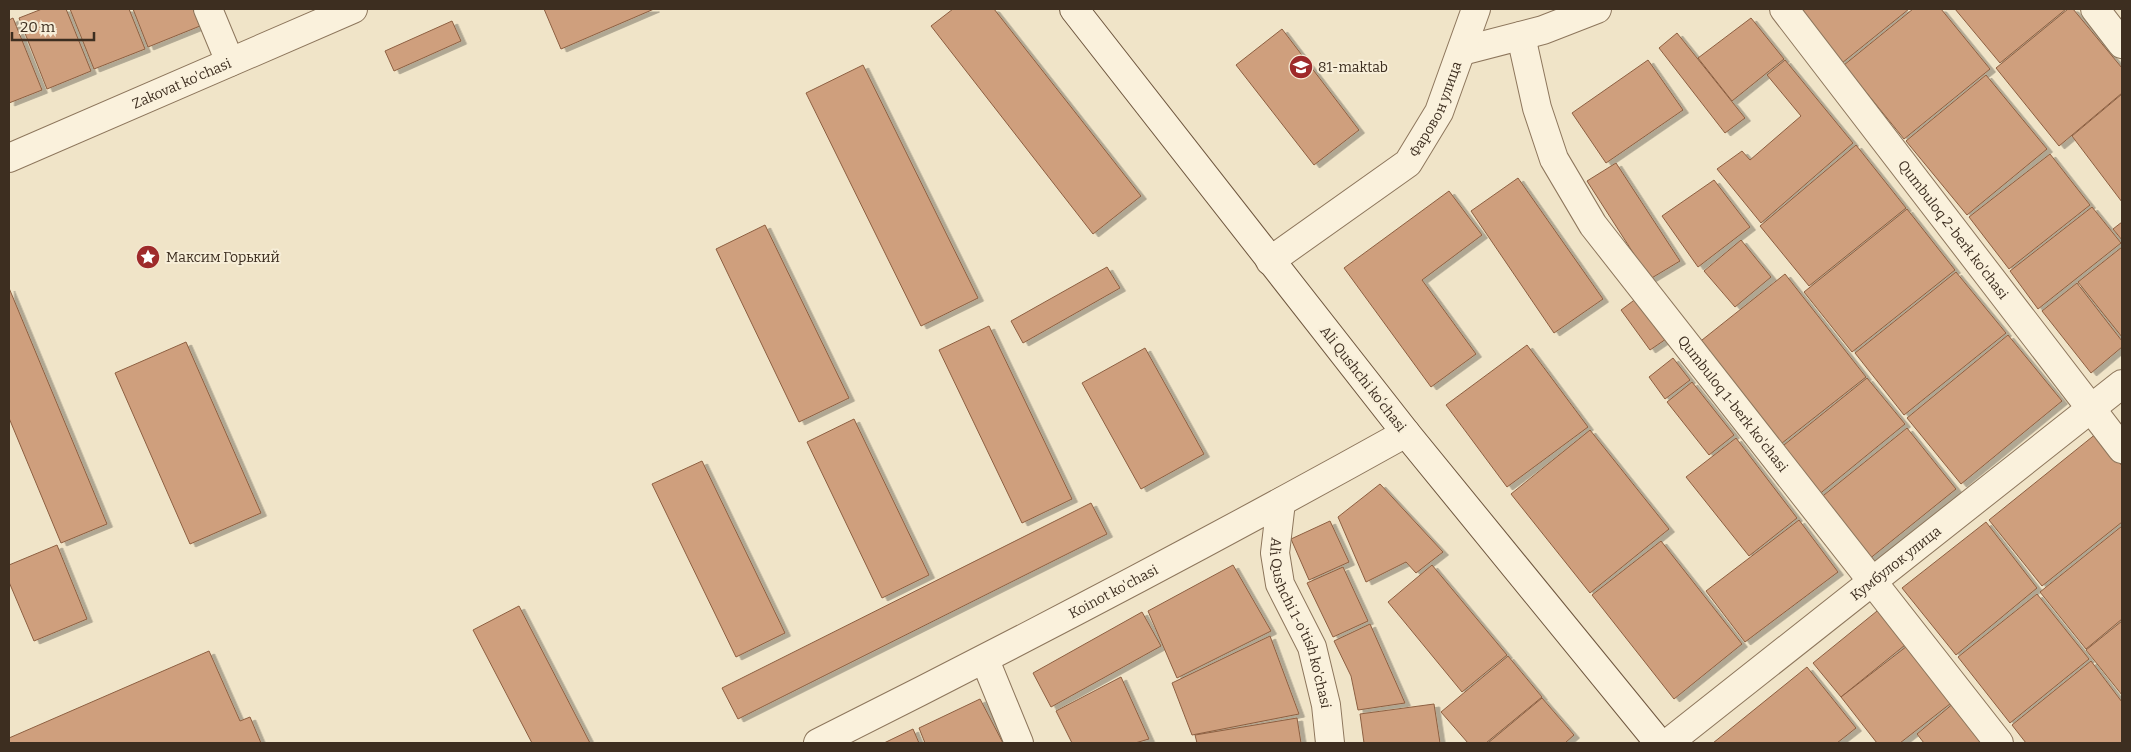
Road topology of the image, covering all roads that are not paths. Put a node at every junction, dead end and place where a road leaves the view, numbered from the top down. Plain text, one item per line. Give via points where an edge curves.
1 (208, 9) edge
2 (353, 9) edge
3 (1074, 9) edge
4 (1476, 9) edge
5 (1597, 9) edge
6 (1784, 9) edge
7 (2095, 9) edge
8 (1521, 36) junction
9 (2122, 44) edge
10 (1462, 50) junction
11 (230, 62) junction
12 (9, 158) edge
13 (1270, 261) junction
14 (2122, 384) edge
15 (2092, 408) junction
16 (1406, 433) junction
17 (2122, 448) edge
18 (1281, 502) junction
19 (1872, 582) junction
20 (985, 660) junction
21 (818, 743) edge
22 (1019, 743) edge
23 (1330, 743) edge
24 (1659, 743) edge
25 (1668, 743) edge
26 (1999, 743) edge

1 - 11 street
2 - 11 street, Zakovat ko'chasi
3 - 13 street, Ali Qushchi koʻchasi
4 - 10 street, Фаровон улица
5 - 8 street
6 - 15 street, Qumbuloq 2-berk ko'chasi
7 - 9 street
8 - 10 street
8 - 19 street, Qumbuloq 1-berk ko'chasi via 1537,108 1554,159 1593,225
10 - 13 street, Фаровон улица via 1439,112 1408,163
11 - 12 street, Zakovat ko'chasi
13 - 16 street, Ali Qushchi koʻchasi
14 - 15 street, Кумбулок улица
15 - 17 street, Qumbuloq 2-berk ko'chasi
15 - 19 street, Кумбулок улица
16 - 18 street, Koinot ko'chasi
16 - 24 street, Ali Qushchi koʻchasi
18 - 20 street, Koinot ko'chasi
18 - 23 street, Ali Qushchi 1-o'tish ko'chasi via 1275,553 1280,584 1312,647 1326,705
19 - 25 street, Кумбулок улица
19 - 26 street, Qumbuloq 1-berk ko'chasi
20 - 21 street, Koinot ko'chasi
20 - 22 street

